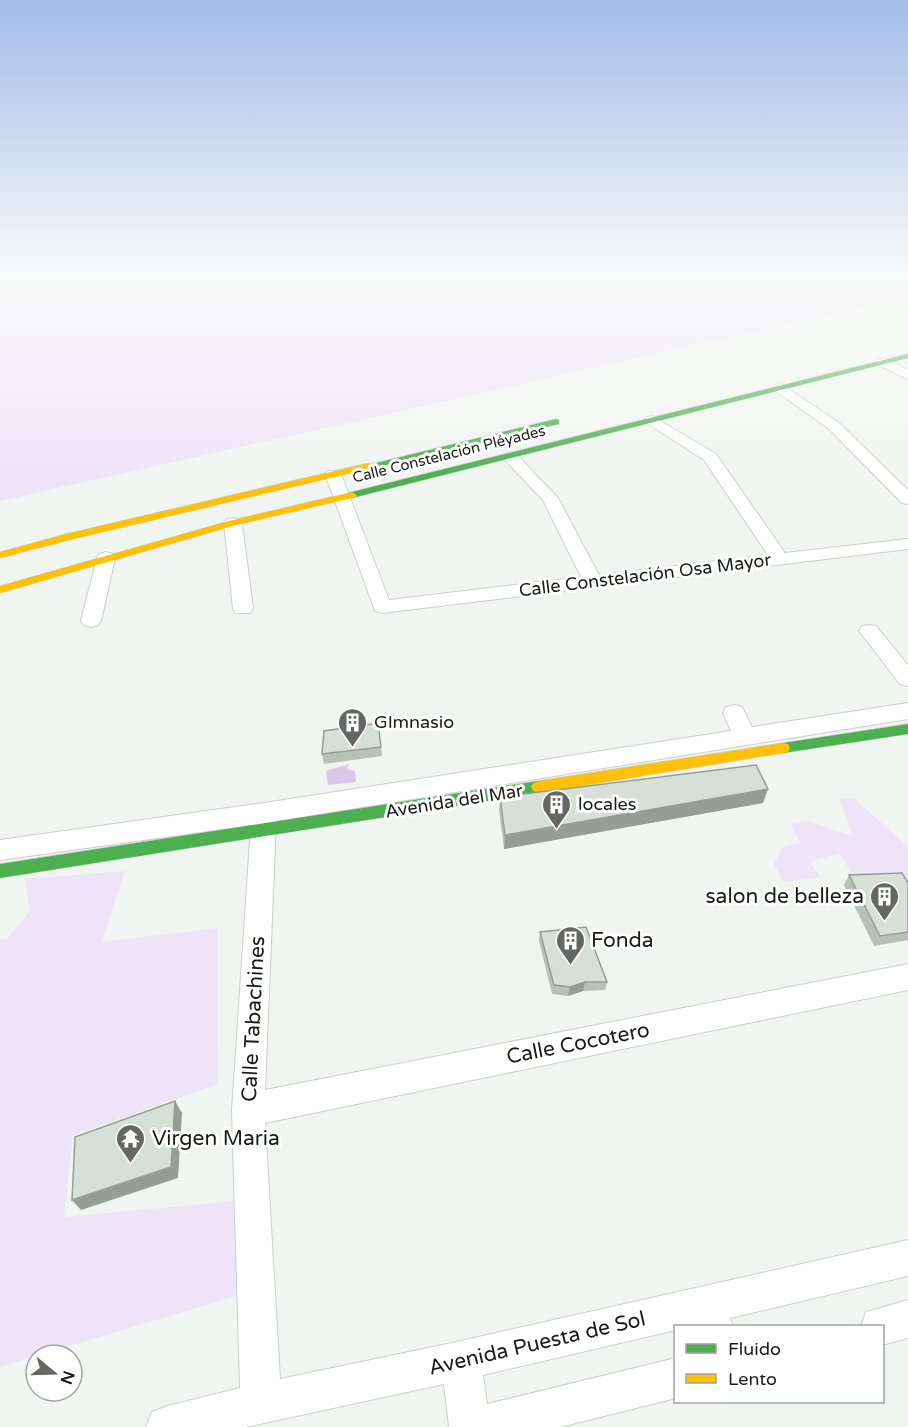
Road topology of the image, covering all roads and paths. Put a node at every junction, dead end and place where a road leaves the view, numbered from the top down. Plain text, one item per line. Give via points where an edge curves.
1 (908, 356) edge
2 (882, 362) junction
3 (908, 375) edge
4 (782, 388) junction
5 (568, 419) dead end
6 (652, 420) junction
7 (510, 457) junction
8 (333, 474) junction
9 (343, 497) junction
10 (908, 500) edge
11 (233, 523) junction
12 (908, 544) edge
13 (76, 551) junction
14 (0, 555) edge
15 (106, 558) junction
16 (780, 559) junction
17 (591, 581) junction
18 (0, 590) edge
19 (243, 609) dead end
20 (91, 621) dead end
21 (869, 631) dead end
22 (908, 679) edge
23 (734, 713) dead end
24 (905, 723) edge
25 (745, 737) junction
26 (264, 822) junction
27 (0, 850) edge
28 (0, 871) edge
29 (908, 977) edge
30 (248, 1110) junction
31 (908, 1258) edge
32 (710, 1316) edge
33 (908, 1319) edge
34 (884, 1325) edge
35 (461, 1360) junction
36 (674, 1378) edge
37 (261, 1403) junction
38 (167, 1427) edge
39 (471, 1427) edge
40 (478, 1427) edge

1 - 2 main road, Calle Constelación Pléyades
2 - 3 street
2 - 4 main road, Calle Constelación Pléyades
4 - 6 main road, Calle Constelación Pléyades
4 - 10 street via 834,426
5 - 8 main road, Calle Constelación Pléyades
6 - 7 main road, Calle Constelación Pléyades
6 - 16 street via 710,457
7 - 9 main road, Calle Constelación Pléyades
7 - 17 street via 550,498
8 - 9 street
8 - 13 main road, Calle Constelación Pléyades
9 - 11 main road, Calle Constelación Pléyades
9 - 17 street, Calle Constelación Osa Mayor via 382,607
11 - 15 main road, Calle Constelación Pléyades
11 - 19 street
12 - 16 street, Calle Constelación Osa Mayor
13 - 14 main road, Calle Constelación Pléyades
13 - 15 main road, Calle Constelación Pléyades
13 - 18 main road, Calle Constelación Pléyades
15 - 20 street
16 - 17 street, Calle Constelación Osa Mayor
21 - 22 street
23 - 25 street
24 - 25 street, Avenida del Mar
24 - 26 main road, Avenida del Mar
25 - 26 street, Avenida del Mar
26 - 27 street, Avenida del Mar
26 - 28 main road, Avenida del Mar
26 - 30 street, Calle Tabachines
29 - 30 street, Calle Cocotero
30 - 37 street, Calle Tabachines
31 - 32 street, Avenida Puesta de Sol
32 - 35 street, Avenida Puesta de Sol
33 - 34 street
35 - 37 street, Avenida Puesta de Sol
35 - 39 street
36 - 40 street
37 - 38 street, Avenida Puesta de Sol

